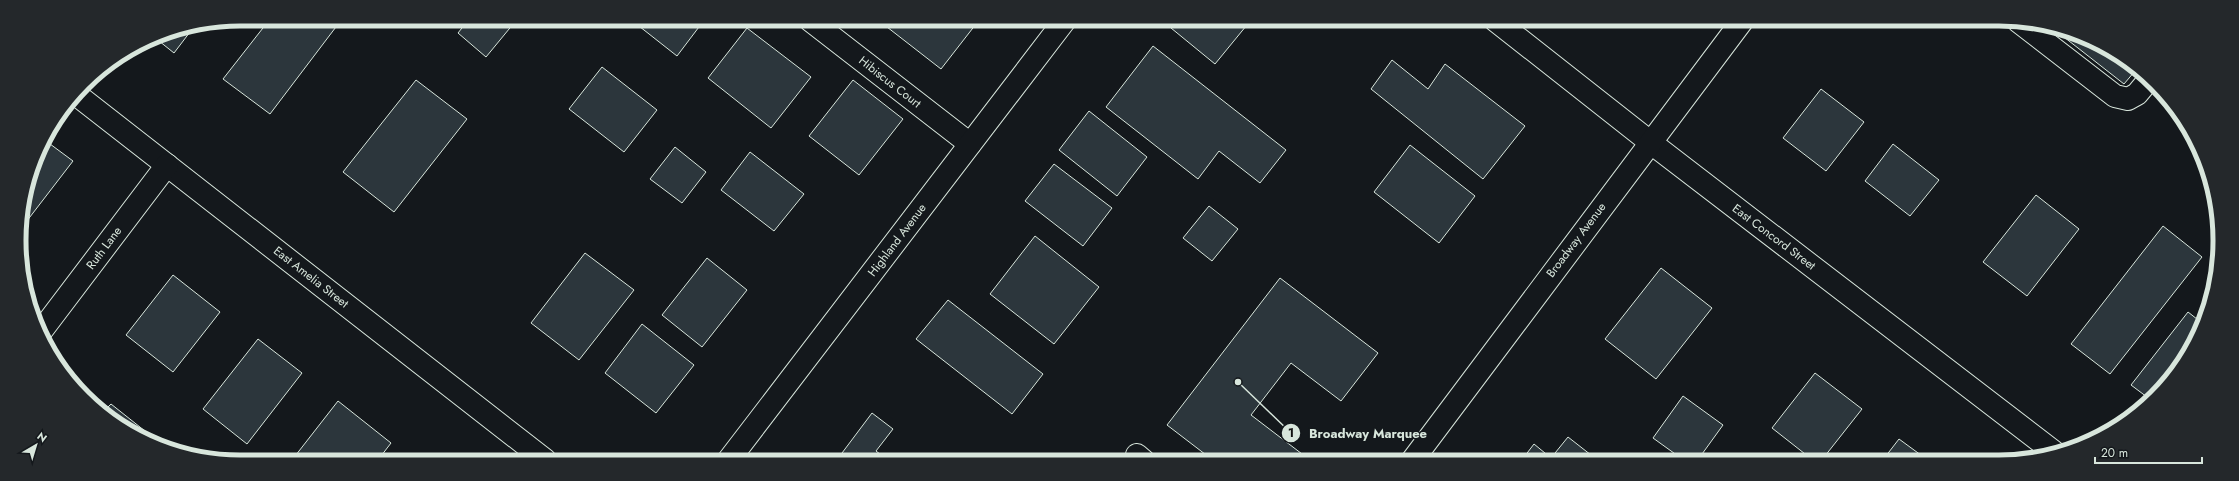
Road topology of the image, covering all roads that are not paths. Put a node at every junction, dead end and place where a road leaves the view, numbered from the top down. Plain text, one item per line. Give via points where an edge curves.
1 (818, 26) edge
2 (1060, 26) edge
3 (1503, 26) edge
4 (1738, 26) edge
5 (2027, 28) edge
6 (2145, 84) edge
7 (80, 98) edge
8 (1650, 142) junction
9 (970, 144) junction
10 (167, 165) junction
11 (44, 327) edge
12 (2050, 449) edge
13 (539, 455) edge
14 (732, 455) edge
15 (1416, 455) edge

1 - 9 street, Hibiscus Court
2 - 9 street, Highland Avenue
3 - 8 street, East Concord Street
4 - 8 street, Broadway Avenue
5 - 6 street via 2115,96 2128,99 2137,94
7 - 10 street, East Amelia Street
8 - 12 street, East Concord Street
8 - 15 street, Broadway Avenue
9 - 14 street, Highland Avenue
10 - 11 street, Ruth Lane
10 - 13 street, East Amelia Street

